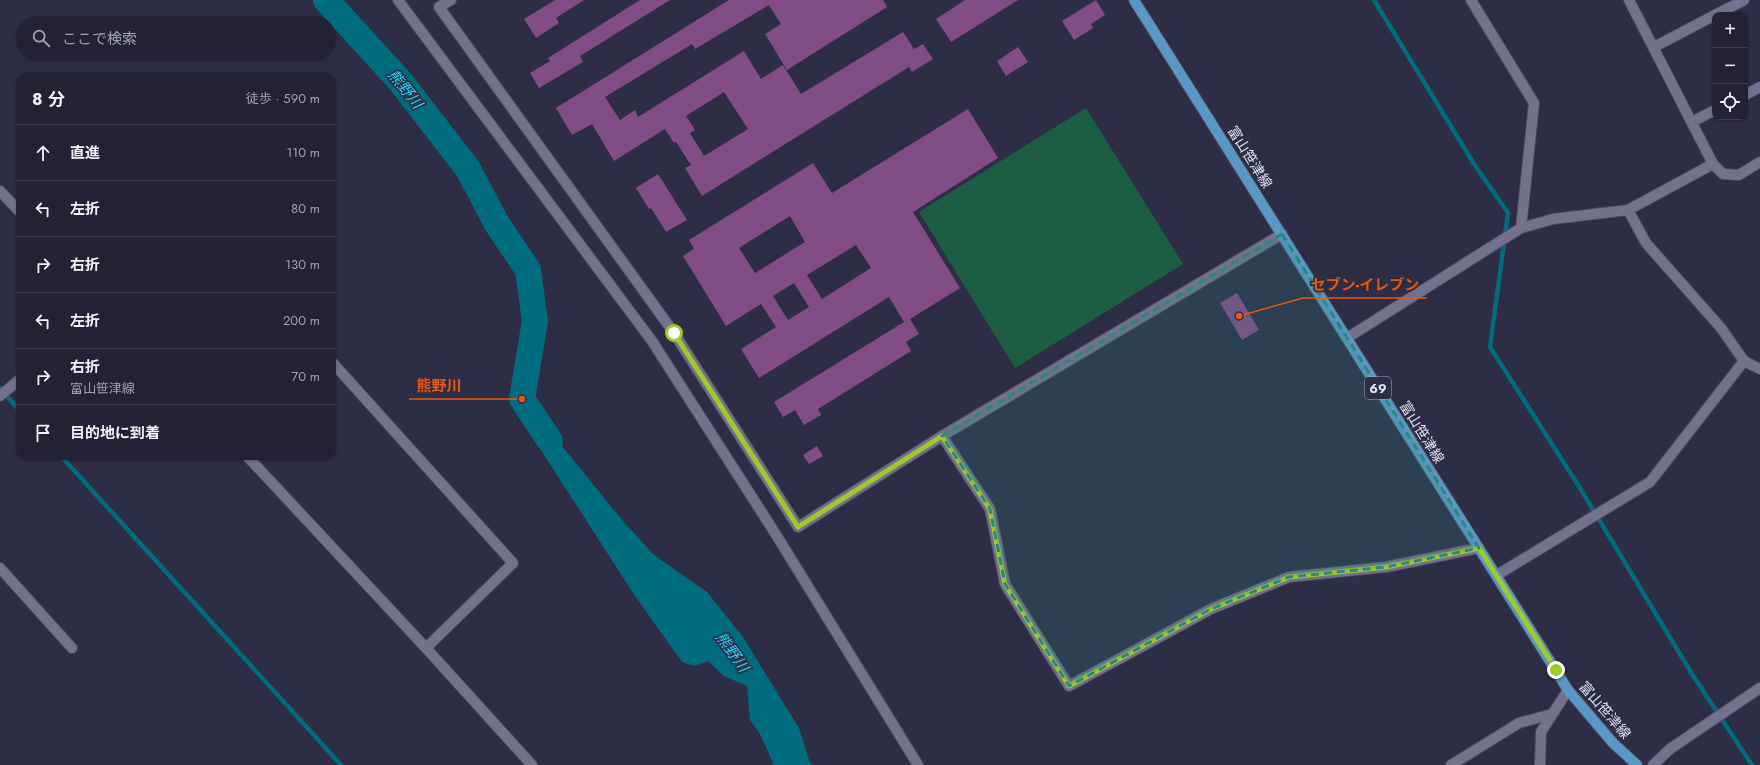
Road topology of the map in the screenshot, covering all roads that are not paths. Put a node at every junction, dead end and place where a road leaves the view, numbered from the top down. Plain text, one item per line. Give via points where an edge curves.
1 (398, 0) edge
2 (451, 0) edge
3 (1134, 0) edge
4 (1471, 0) edge
5 (1629, 0) edge
6 (1744, 0) edge
7 (1721, 12) edge
8 (1712, 17) edge
9 (1654, 47) junction
10 (1760, 87) edge
11 (1748, 93) edge
12 (1712, 112) edge
13 (1692, 122) junction
14 (1760, 162) edge
15 (1713, 164) junction
16 (0, 191) edge
17 (16, 208) edge
18 (1628, 210) junction
19 (1521, 228) junction
20 (1282, 234) junction
21 (1347, 338) junction
22 (1744, 360) junction
23 (336, 366) edge
24 (1760, 369) edge
25 (16, 382) edge
26 (0, 396) edge
27 (942, 436) junction
28 (251, 460) edge
29 (1479, 548) junction
30 (0, 568) edge
31 (1497, 575) junction
32 (72, 648) dead end
33 (426, 648) junction
34 (1760, 688) edge
35 (1568, 690) junction
36 (1552, 714) junction
37 (532, 765) edge
38 (918, 765) edge
39 (1451, 765) edge
40 (1540, 765) edge
41 (1637, 765) edge
42 (1653, 765) edge

1 - 38 street via 652,341 775,533
2 - 27 street via 439,8 674,333 798,527
3 - 20 main road, 富山笹津線 / 69
4 - 19 street via 1534,104
5 - 9 street
6 - 7 street
8 - 9 street
9 - 13 street
10 - 11 street
12 - 13 street
13 - 15 street
14 - 15 street via 1739,175 1723,174
15 - 18 street
16 - 17 street
18 - 19 street via 1554,219
18 - 22 street via 1646,244 1721,328
19 - 21 street
20 - 21 main road, 富山笹津線 / 69
20 - 27 street
21 - 29 main road, 富山笹津線 / 69
22 - 24 street
22 - 31 street via 1650,482
23 - 33 street via 513,563
25 - 26 street
27 - 29 street via 990,509 1005,584 1069,686 1211,609 1289,577 1386,567
28 - 33 street
29 - 31 main road, 富山笹津線 / 69
30 - 32 street
31 - 35 main road, 富山笹津線 / 69
33 - 37 street
34 - 42 street via 1670,749
35 - 36 street
35 - 41 main road, 富山笹津線 / 69 via 1613,743
36 - 39 street via 1519,723
36 - 40 street via 1541,732

